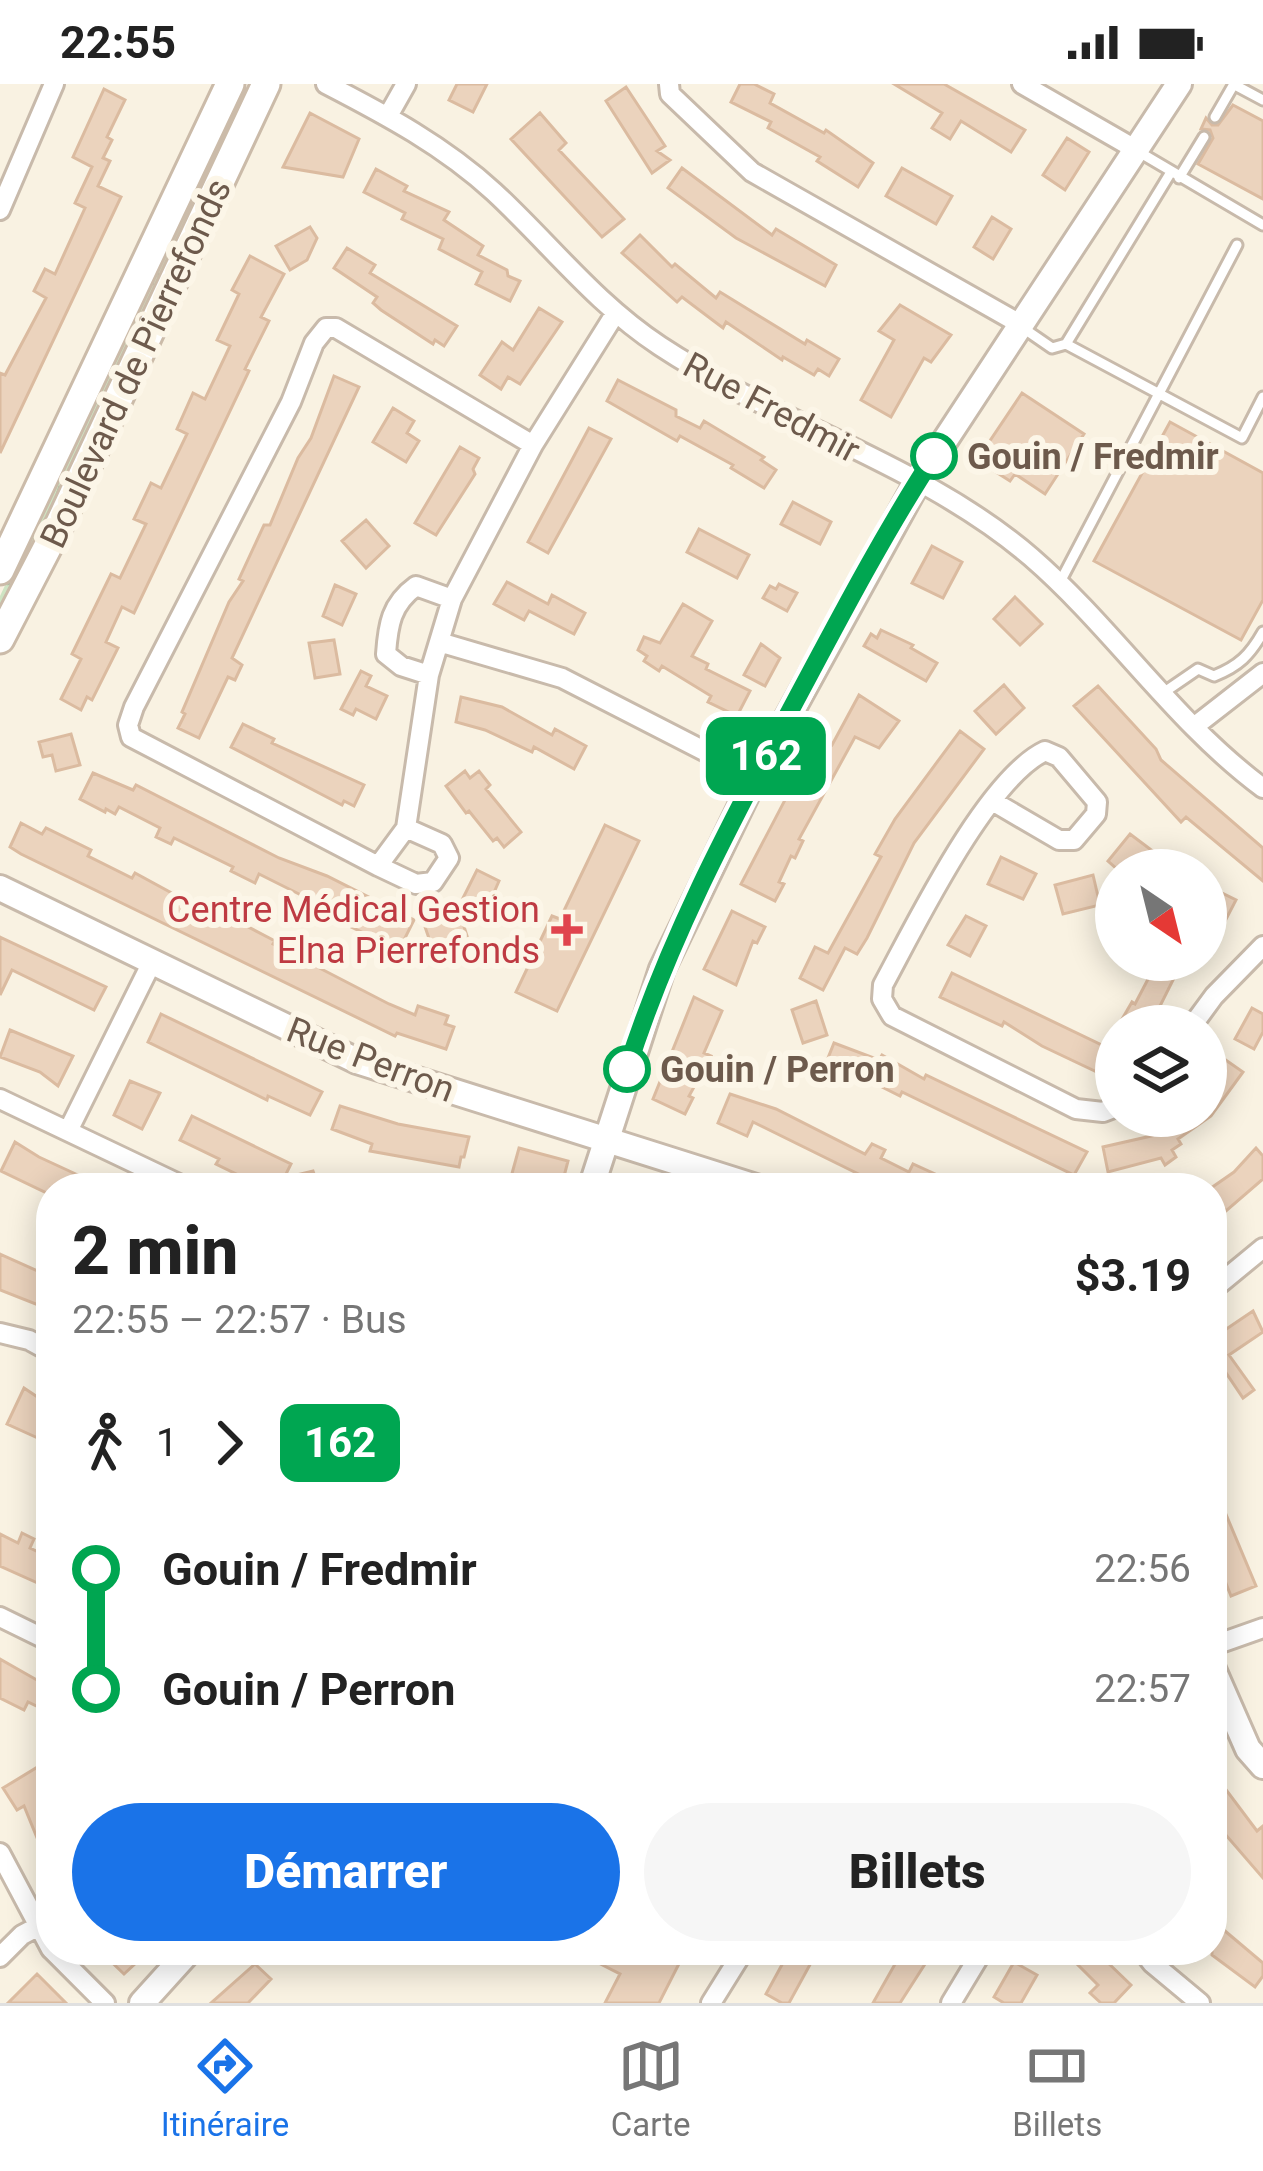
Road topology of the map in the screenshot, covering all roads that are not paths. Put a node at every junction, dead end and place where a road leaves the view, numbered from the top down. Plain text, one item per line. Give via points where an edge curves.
1 (54, 84) edge
2 (230, 84) edge
3 (266, 84) edge
4 (326, 84) edge
5 (406, 84) edge
6 (669, 84) edge
7 (1022, 84) edge
8 (1179, 84) edge
9 (1234, 84) edge
10 (1263, 100) edge
11 (388, 116) junction
12 (1215, 117) dead end
13 (1204, 137) dead end
14 (1135, 149) junction
15 (8, 168) edge
16 (1175, 175) junction
17 (0, 211) edge
18 (1263, 225) edge
19 (1237, 245) dead end
20 (615, 314) junction
21 (1020, 324) junction
22 (1066, 344) junction
23 (1160, 397) junction
24 (1263, 398) edge
25 (532, 446) junction
26 (917, 483) junction
27 (0, 570) edge
28 (1059, 584) junction
29 (452, 599) junction
30 (1263, 632) edge
31 (0, 639) edge
32 (439, 642) junction
33 (1263, 673) edge
34 (429, 675) junction
35 (1163, 693) junction
36 (1195, 726) junction
37 (755, 777) junction
38 (1263, 788) edge
39 (994, 802) junction
40 (406, 828) junction
41 (378, 866) junction
42 (0, 888) edge
43 (1263, 946) edge
44 (152, 962) junction
45 (1207, 1005) edge
46 (0, 1099) edge
47 (1095, 1111) edge
48 (68, 1131) junction
49 (605, 1140) junction
50 (156, 1173) edge
51 (595, 1173) edge
52 (711, 1173) edge
53 (1263, 1248) edge
54 (1227, 1278) edge
55 (0, 1333) edge
56 (36, 1344) edge
57 (0, 1617) edge
58 (1263, 1628) edge
59 (36, 1635) edge
60 (1227, 1641) edge
61 (1227, 1701) edge
62 (1263, 1766) edge
63 (0, 1852) edge
64 (36, 1925) edge
65 (36, 1928) edge
66 (0, 1958) edge
67 (68, 1965) edge
68 (176, 1965) edge
69 (735, 1965) edge
70 (973, 1965) edge
71 (1153, 1965) edge
72 (1177, 1995) edge
73 (106, 2003) edge
74 (142, 2003) edge
75 (711, 2003) edge
76 (951, 2003) edge
77 (1200, 2003) edge

1 - 15 street
2 - 27 main road, Boulevard de Pierrefonds
3 - 31 main road, Boulevard de Pierrefonds
4 - 11 street, Rue Fredmir
5 - 11 street
6 - 21 street via 670,94 752,172
7 - 14 street
8 - 14 street
9 - 10 lane
9 - 12 lane
11 - 20 street, Rue Fredmir via 492,190
13 - 16 lane
14 - 16 lane
14 - 21 street
15 - 17 street
16 - 18 lane
16 - 22 lane
19 - 23 lane
20 - 25 street
20 - 26 street, Rue Fredmir via 703,371
21 - 22 lane via 1052,348
21 - 26 street
22 - 23 lane
23 - 24 lane via 1242,437
23 - 28 lane
25 - 29 street
25 - 41 street via 326,328 130,718 131,737 147,748
26 - 28 street, Rue Fredmir via 982,518
26 - 37 street
28 - 35 street, Rue Fredmir
29 - 32 street
29 - 34 street via 416,586 389,621 386,654
30 - 35 lane via 1237,667 1214,676 1198,669
32 - 34 street
32 - 37 street via 576,684
33 - 36 street
34 - 40 street
35 - 36 street, Rue Fredmir
36 - 38 street, Rue Fredmir
37 - 49 street via 662,969
39 - 39 street via 1045,751 1097,802 1074,840
39 - 47 street via 948,863 882,1000 892,1016 1076,1109
40 - 41 street
40 - 41 street via 442,844 449,859 433,882 416,884
42 - 44 street, Rue Perron
43 - 45 street
44 - 48 street
44 - 49 street, Rue Perron via 358,1061
46 - 48 street
48 - 50 street
49 - 51 street
49 - 52 street, Rue Perron
53 - 54 street
55 - 56 street
57 - 59 street
58 - 60 street
61 - 62 street
63 - 64 street
65 - 66 street
67 - 73 street
68 - 74 street
69 - 75 street
70 - 76 street
71 - 72 street
72 - 77 street

